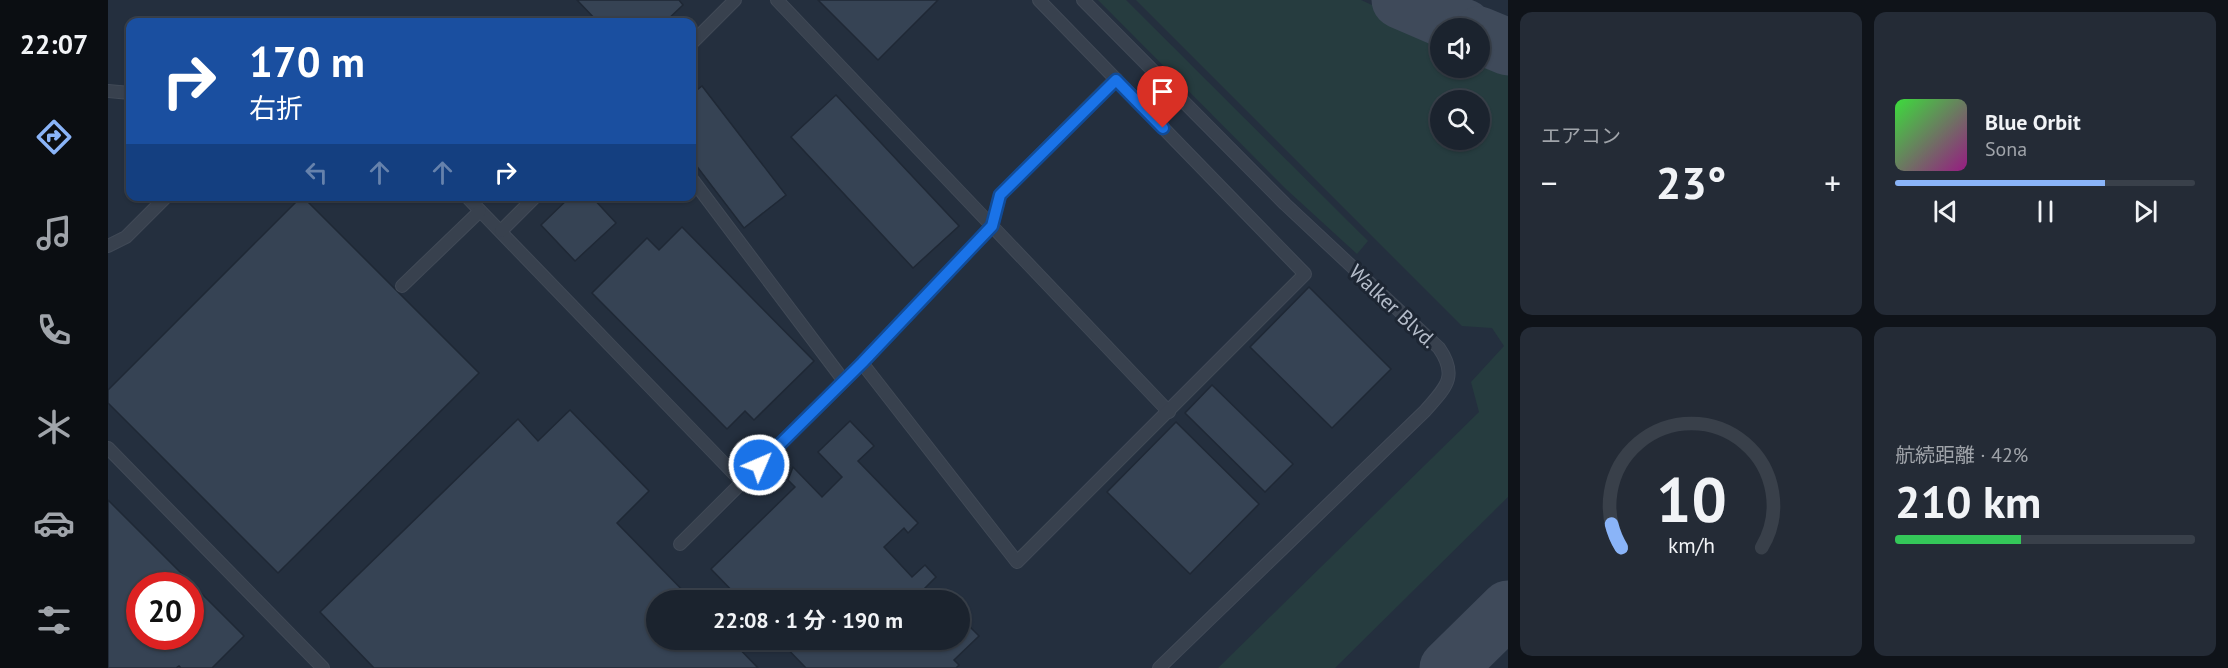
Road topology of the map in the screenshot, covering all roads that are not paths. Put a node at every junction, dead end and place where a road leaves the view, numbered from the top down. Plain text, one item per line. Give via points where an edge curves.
1 (735, 0) edge
2 (777, 0) edge
3 (1039, 0) edge
4 (1083, 0) edge
5 (696, 39) edge
6 (1116, 80) junction
7 (108, 91) edge
8 (126, 93) edge
9 (696, 184) edge
10 (162, 201) edge
11 (471, 201) edge
12 (531, 201) edge
13 (480, 211) junction
14 (992, 226) junction
15 (501, 231) junction
16 (108, 246) edge
17 (402, 286) dead end
18 (862, 363) junction
19 (844, 381) junction
20 (1168, 412) junction
21 (108, 448) edge
22 (742, 482) junction
23 (680, 544) dead end
24 (322, 668) edge
25 (1159, 668) edge

1 - 5 lane
2 - 14 lane
3 - 6 lane
4 - 25 lane, Walker Blvd. via 1449,362 1443,391 1425,411
6 - 14 lane via 1000,195
6 - 20 lane via 1305,274
7 - 8 lane
9 - 19 lane
10 - 16 lane via 126,237
11 - 13 lane
12 - 15 lane
13 - 15 lane
13 - 17 lane
14 - 18 lane
14 - 20 lane
15 - 22 lane
18 - 19 lane
18 - 20 lane via 1017,562
19 - 22 lane
21 - 24 lane
22 - 23 lane

